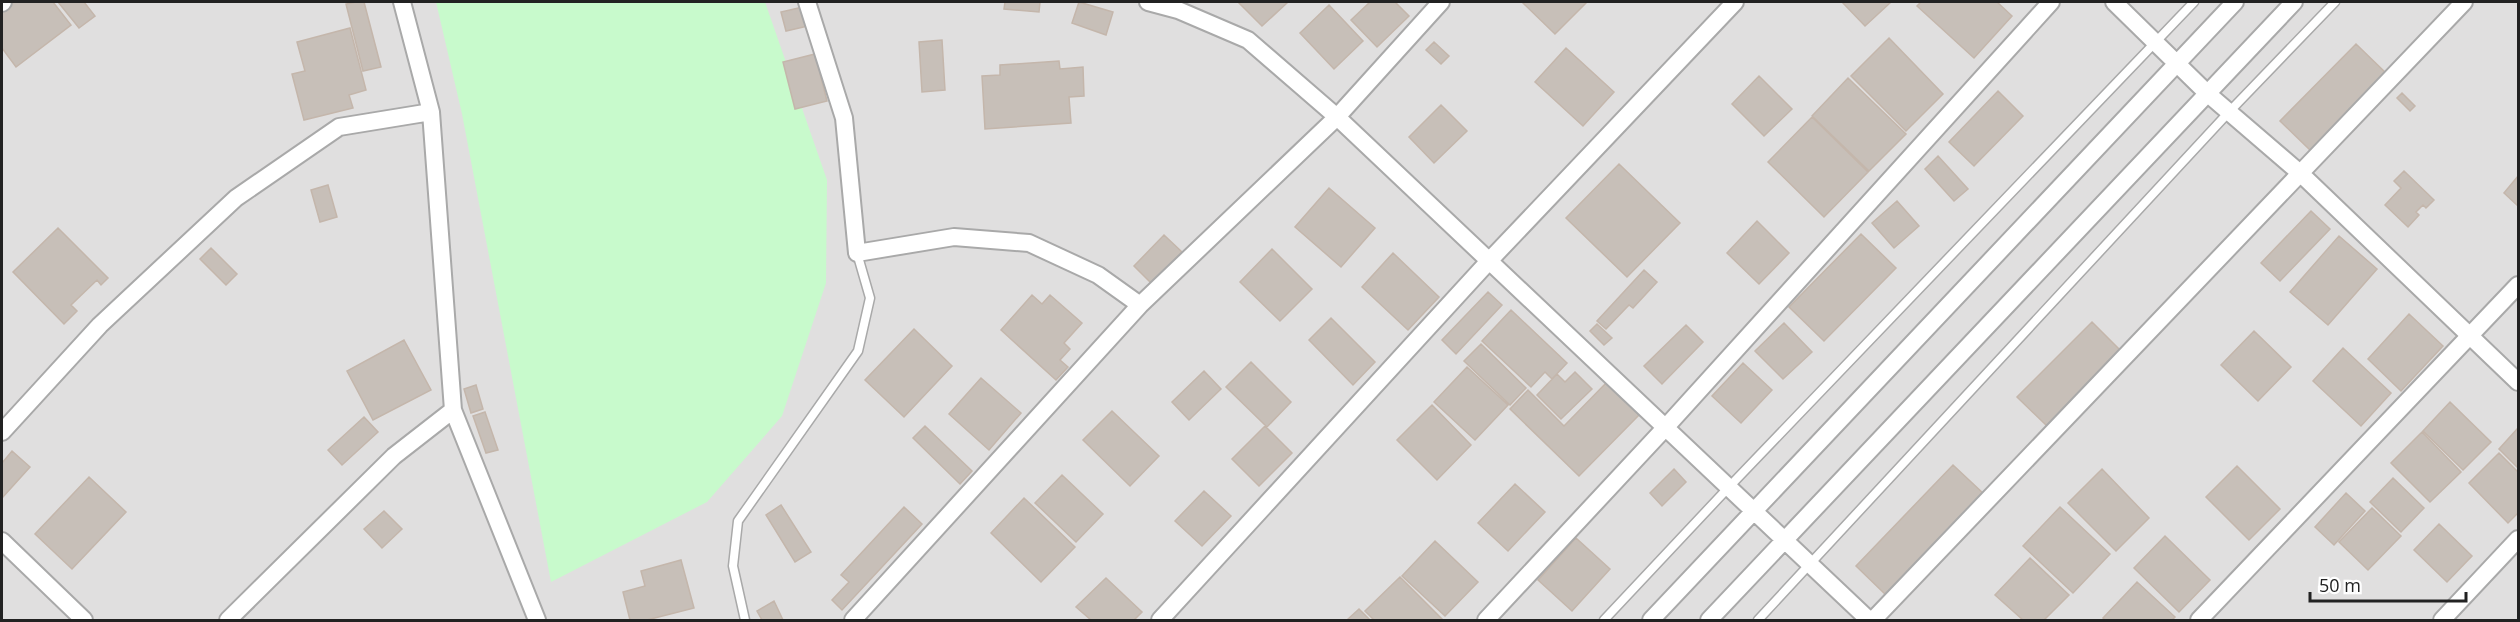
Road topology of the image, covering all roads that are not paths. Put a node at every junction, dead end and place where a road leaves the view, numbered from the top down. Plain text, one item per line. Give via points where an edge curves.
1 (402, 2) edge
2 (807, 2) edge
3 (1148, 2) edge
4 (1440, 2) edge
5 (1735, 2) edge
6 (2051, 2) edge
7 (2114, 2) edge
8 (2194, 2) edge
9 (2235, 2) edge
10 (2294, 2) edge
11 (2335, 2) edge
12 (2464, 2) edge
13 (1179, 6) edge
14 (2156, 42) junction
15 (2178, 63) junction
16 (2208, 94) junction
17 (430, 112) junction
18 (2229, 112) junction
19 (1337, 117) junction
20 (2300, 173) junction
21 (857, 253) junction
22 (1489, 261) junction
23 (2518, 285) edge
24 (1140, 305) junction
25 (2470, 336) junction
26 (2518, 382) edge
27 (453, 410) junction
28 (1665, 428) junction
29 (2, 432) edge
30 (1728, 488) junction
31 (1754, 511) junction
32 (2518, 539) edge
33 (2, 541) edge
34 (1785, 541) junction
35 (1810, 565) junction
36 (84, 621) edge
37 (228, 621) edge
38 (537, 621) edge
39 (745, 621) edge
40 (853, 621) edge
41 (1160, 621) edge
42 (1486, 621) edge
43 (1604, 621) edge
44 (1651, 621) edge
45 (1709, 621) edge
46 (1758, 621) edge
47 (1869, 621) edge
48 (1874, 621) edge
49 (2199, 621) edge
50 (2442, 621) edge

1 - 17 street
2 - 21 street via 844,118
3 - 13 street
4 - 19 street
5 - 22 street
6 - 28 street
7 - 14 street
8 - 14 lane
9 - 15 street
10 - 16 street
11 - 18 lane
12 - 20 street
13 - 19 street via 1248,40
14 - 15 street
14 - 30 lane
15 - 16 street
15 - 31 street
16 - 18 street
16 - 34 street
17 - 27 street
17 - 29 street via 339,127 237,198 100,325
18 - 20 street
18 - 35 lane
19 - 22 street
19 - 24 street
20 - 25 street
20 - 48 street
21 - 24 street via 954,237 1029,243 1098,275
21 - 39 lane via 870,298 858,351 738,521 733,566
22 - 28 street
22 - 41 street
23 - 25 street
24 - 40 street
25 - 26 street
25 - 49 street
27 - 37 street via 394,456
27 - 38 street
28 - 30 street
28 - 42 street
30 - 31 street
30 - 43 lane
31 - 34 street
31 - 44 street
32 - 50 street
33 - 36 street
34 - 35 street
34 - 45 street
35 - 46 lane
35 - 47 street

